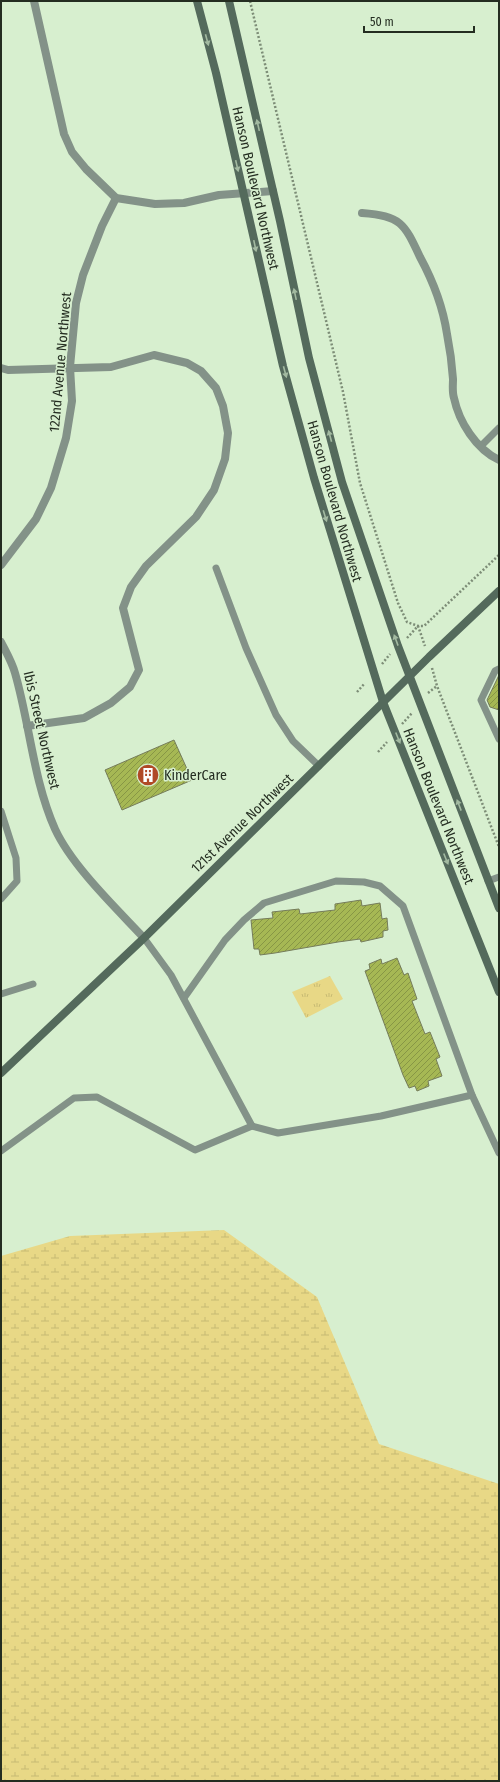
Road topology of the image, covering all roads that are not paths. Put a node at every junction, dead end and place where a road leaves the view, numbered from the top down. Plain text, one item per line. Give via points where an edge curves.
1 (34, 1) edge
2 (197, 1) edge
3 (229, 1) edge
4 (273, 191) junction
5 (244, 194) junction
6 (116, 198) junction
7 (362, 214) dead end
8 (70, 367) junction
9 (1, 368) edge
10 (499, 428) edge
11 (480, 446) junction
12 (499, 460) edge
13 (1, 565) edge
14 (216, 568) dead end
15 (499, 591) edge
16 (1, 642) edge
17 (499, 669) edge
18 (409, 676) junction
19 (383, 702) junction
20 (27, 726) junction
21 (499, 739) edge
22 (319, 766) junction
23 (1, 811) edge
24 (499, 877) edge
25 (488, 881) junction
26 (1, 899) edge
27 (499, 908) edge
28 (144, 938) junction
29 (33, 984) dead end
30 (499, 992) edge
31 (1, 994) edge
32 (184, 998) junction
33 (1, 1073) edge
34 (472, 1095) junction
35 (252, 1126) junction
36 (1, 1151) edge
37 (499, 1153) edge

1 - 6 street via 64,134 72,152 86,170
2 -> 5 main road, Hanson Boulevard Northwest
4 -> 3 main road, Hanson Boulevard Northwest
4 - 5 street
18 -> 4 main road, Hanson Boulevard Northwest via 342,482 309,358
5 - 6 street via 219,195 184,203 155,204
5 -> 19 main road, Hanson Boulevard Northwest via 283,366 310,464
6 - 8 street, 122nd Avenue Northwest via 83,275 76,304
7 - 11 street via 384,215 397,221 412,239 433,282 441,306 447,333 453,397 466,430
8 - 9 street via 8,370
8 - 13 street, 122nd Avenue Northwest via 72,401 66,438 51,488 36,519
8 - 20 street via 111,367 154,355 187,362 202,371 216,388 223,406 228,433 225,459 214,490 196,517 146,566 131,587 123,608 139,670 130,687 111,703 84,718
10 - 11 lane
11 - 12 street
14 - 22 lane via 246,648 276,715 293,741
15 - 18 main road, 121st Avenue Northwest
16 - 20 street, Ibis Street Northwest via 15,671
17 - 21 lane via 495,671 481,700
18 - 19 main road, 121st Avenue Northwest
25 -> 18 main road, Hanson Boulevard Northwest
19 - 22 main road, 121st Avenue Northwest
19 -> 30 main road, Hanson Boulevard Northwest
20 - 28 street, Ibis Street Northwest via 35,769 56,830 67,850 92,882
22 - 28 main road, 121st Avenue Northwest
23 - 26 lane via 16,858 17,881
24 - 25 lane
25 - 27 main road, Hanson Boulevard Northwest
28 - 32 lane
28 - 33 main road, 121st Avenue Northwest
29 - 31 lane
32 - 34 lane via 225,940 264,903 336,881 364,882 380,886 403,906
32 - 35 lane
34 - 35 lane via 381,1116 278,1133
34 - 37 lane
35 - 36 lane via 195,1150 97,1097 74,1098

